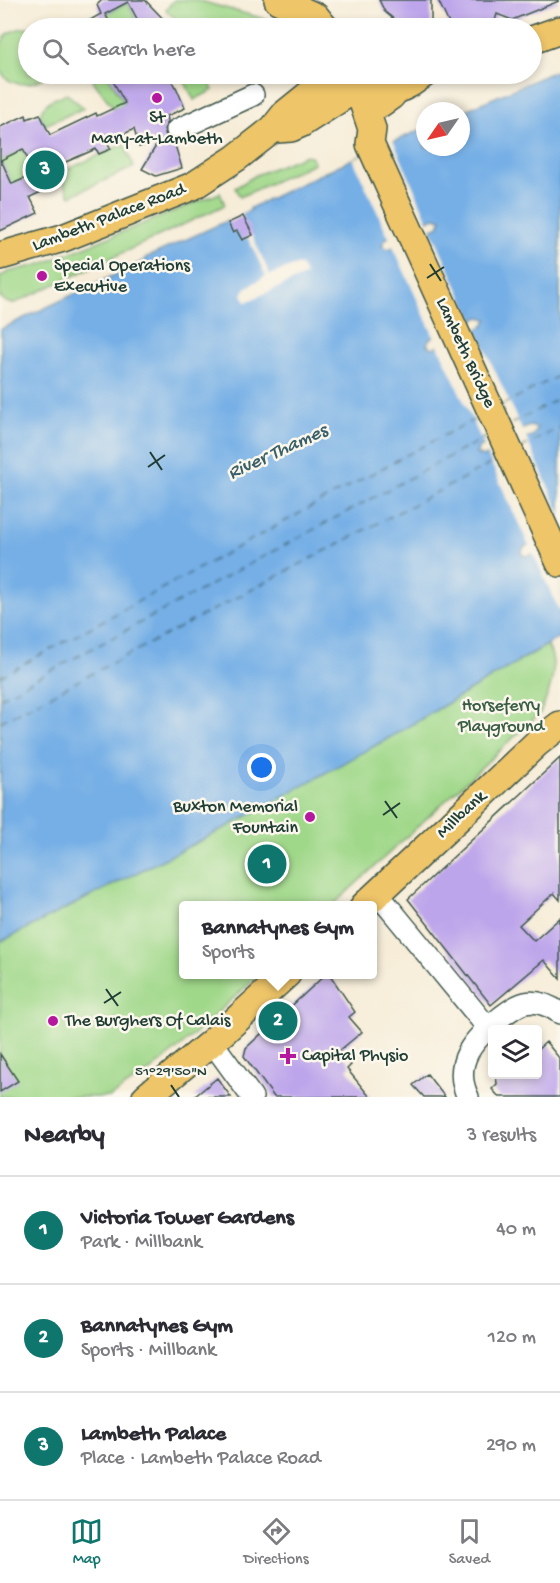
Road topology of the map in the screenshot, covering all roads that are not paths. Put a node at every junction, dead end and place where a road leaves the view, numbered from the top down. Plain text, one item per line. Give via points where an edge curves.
1 (278, 0) edge
2 (302, 18) edge
3 (560, 30) edge
4 (542, 36) edge
5 (409, 84) edge
6 (345, 85) edge
7 (253, 95) dead end
8 (177, 130) dead end
9 (0, 256) edge
10 (560, 563) edge
11 (560, 725) edge
12 (371, 899) edge
13 (377, 906) edge
14 (283, 979) edge
15 (560, 1013) edge
16 (492, 1025) edge
17 (488, 1028) joint
18 (212, 1042) junction
19 (146, 1097) edge
20 (252, 1097) edge
21 (468, 1097) edge

1 - 2 main road via 292,5
3 - 4 main road
5 - 6 main road via 381,103
6 - 9 main road, Lambeth Palace Road via 312,93 236,158 193,186 63,238
6 - 10 main road, Lambeth Bridge via 360,138 371,147
7 - 8 street
11 - 12 main road, Millbank
13 - 17 street
14 - 18 main road
15 - 16 street via 542,1003 525,1003
17 - 21 street via 465,1059 462,1079
18 - 19 main road
18 - 20 street

